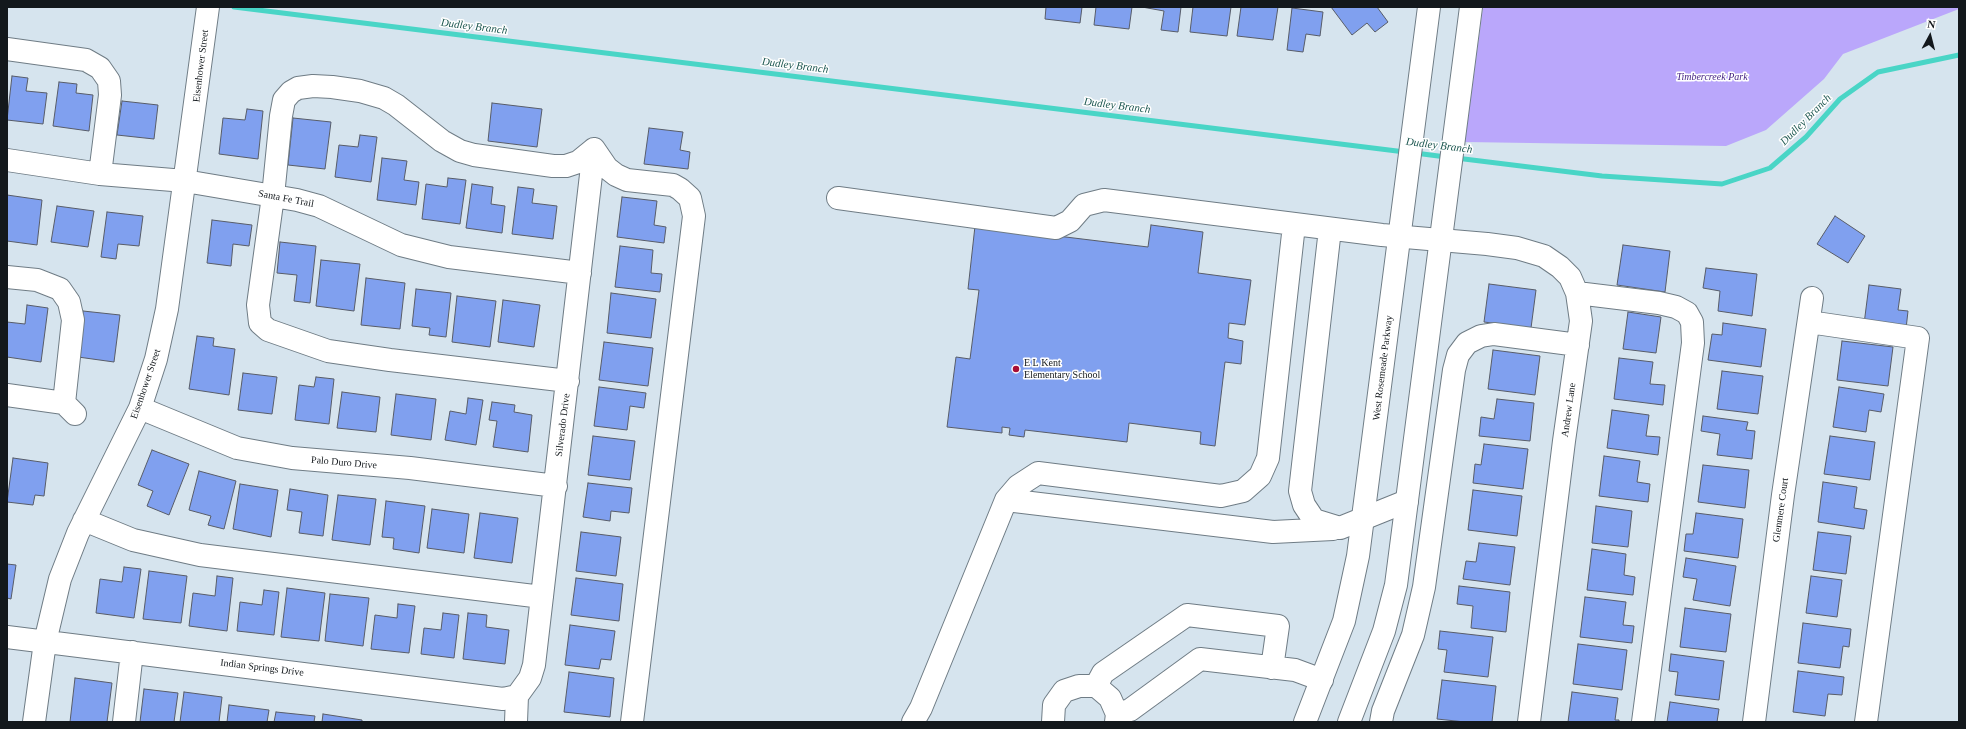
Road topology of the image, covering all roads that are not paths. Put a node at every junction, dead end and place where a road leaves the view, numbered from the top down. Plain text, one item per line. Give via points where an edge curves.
1 (208, 7) edge
2 (1429, 7) edge
3 (1471, 7) edge
4 (7, 49) edge
5 (594, 149) junction
6 (7, 160) edge
7 (100, 174) junction
8 (185, 181) junction
9 (273, 196) junction
10 (838, 198) dead end
11 (1294, 225) junction
12 (1330, 229) junction
13 (1400, 237) junction
14 (1440, 239) junction
15 (580, 273) junction
16 (7, 277) edge
17 (1577, 293) junction
18 (1812, 298) dead end
19 (1808, 322) junction
20 (1578, 344) junction
21 (568, 381) junction
22 (7, 395) edge
23 (140, 408) junction
24 (556, 486) junction
25 (1006, 500) junction
26 (1407, 501) junction
27 (1364, 519) junction
28 (84, 520) junction
29 (1340, 528) junction
30 (542, 597) junction
31 (7, 637) edge
32 (45, 642) junction
33 (132, 652) junction
34 (1272, 668) junction
35 (1322, 680) junction
36 (1096, 686) junction
37 (517, 696) junction
38 (1116, 718) edge
39 (1759, 721) edge
40 (34, 722) edge
41 (124, 722) edge
42 (516, 722) edge
43 (632, 722) edge
44 (913, 722) edge
45 (1051, 722) edge
46 (1305, 722) edge
47 (1349, 722) edge
48 (1381, 722) edge
49 (1529, 722) edge
50 (1643, 722) edge
51 (1866, 722) edge

1 - 8 street, Eisenhower Street
2 - 13 street, West Rosemeade Parkway
3 - 14 street
4 - 7 street via 86,60 100,68 109,80 110,95
5 - 9 street via 578,162 566,166 474,155 442,141 384,98 360,91 307,86 291,92 284,100 280,116
5 - 15 street, Silverado Drive
5 - 43 street via 616,176 628,180 673,185 680,189 690,198 694,216
6 - 7 street, Santa Fe Trail
7 - 8 street, Santa Fe Trail
8 - 9 street, Santa Fe Trail
8 - 23 street, Eisenhower Street via 167,309 156,359
9 - 15 street, Santa Fe Trail via 319,206 401,245 449,257
9 - 21 street via 258,310 260,323 268,330 328,351
10 - 11 street, Andrew Lane via 1056,228 1070,221 1084,204 1104,200
11 - 12 street, Andrew Lane
11 - 25 street via 1268,458 1260,476 1243,491 1221,496 1038,473 1018,486
12 - 13 street, Andrew Lane
12 - 29 street via 1300,491 1304,504 1314,520
13 - 14 street, Andrew Lane
13 - 27 street, West Rosemeade Parkway
14 - 17 street, Andrew Lane via 1517,248 1544,256 1570,277
14 - 26 street
15 - 21 street, Silverado Drive
16 - 22 street via 38,280 60,288 70,302 73,320 69,409
17 - 20 street, Andrew Lane via 1581,321
17 - 50 street via 1676,307 1687,313 1692,322 1693,343
18 - 19 street, Glenmere Court
19 - 39 street, Glenmere Court via 1783,495
19 - 51 street via 1918,338
20 - 48 street via 1494,334 1481,336 1466,343 1458,356 1424,587 1413,635 1382,711
20 - 49 street, Andrew Lane
21 - 24 street, Silverado Drive
23 - 24 street, Palo Duro Drive via 237,448 292,458 410,468
23 - 28 street, Eisenhower Street
24 - 30 street, Silverado Drive
25 - 29 street via 1273,532
25 - 44 street
26 - 27 street
26 - 47 street via 1396,584 1384,631
27 - 29 street
27 - 35 street, West Rosemeade Parkway via 1344,621
28 - 30 street via 133,540 200,555
28 - 32 street, Eisenhower Street via 60,579
30 - 37 street, Silverado Drive via 534,665 530,678
31 - 32 street, Indian Springs Drive
32 - 33 street, Indian Springs Drive
32 - 40 street, Eisenhower Street
33 - 37 street, Indian Springs Drive via 503,699
33 - 41 street
34 - 35 street via 1295,670
34 - 36 street via 1278,626 1187,615 1103,673
34 - 38 street via 1200,659
35 - 46 street, West Rosemeade Parkway
36 - 38 street via 1110,698
36 - 45 street via 1079,686 1064,691 1054,705
37 - 42 street

